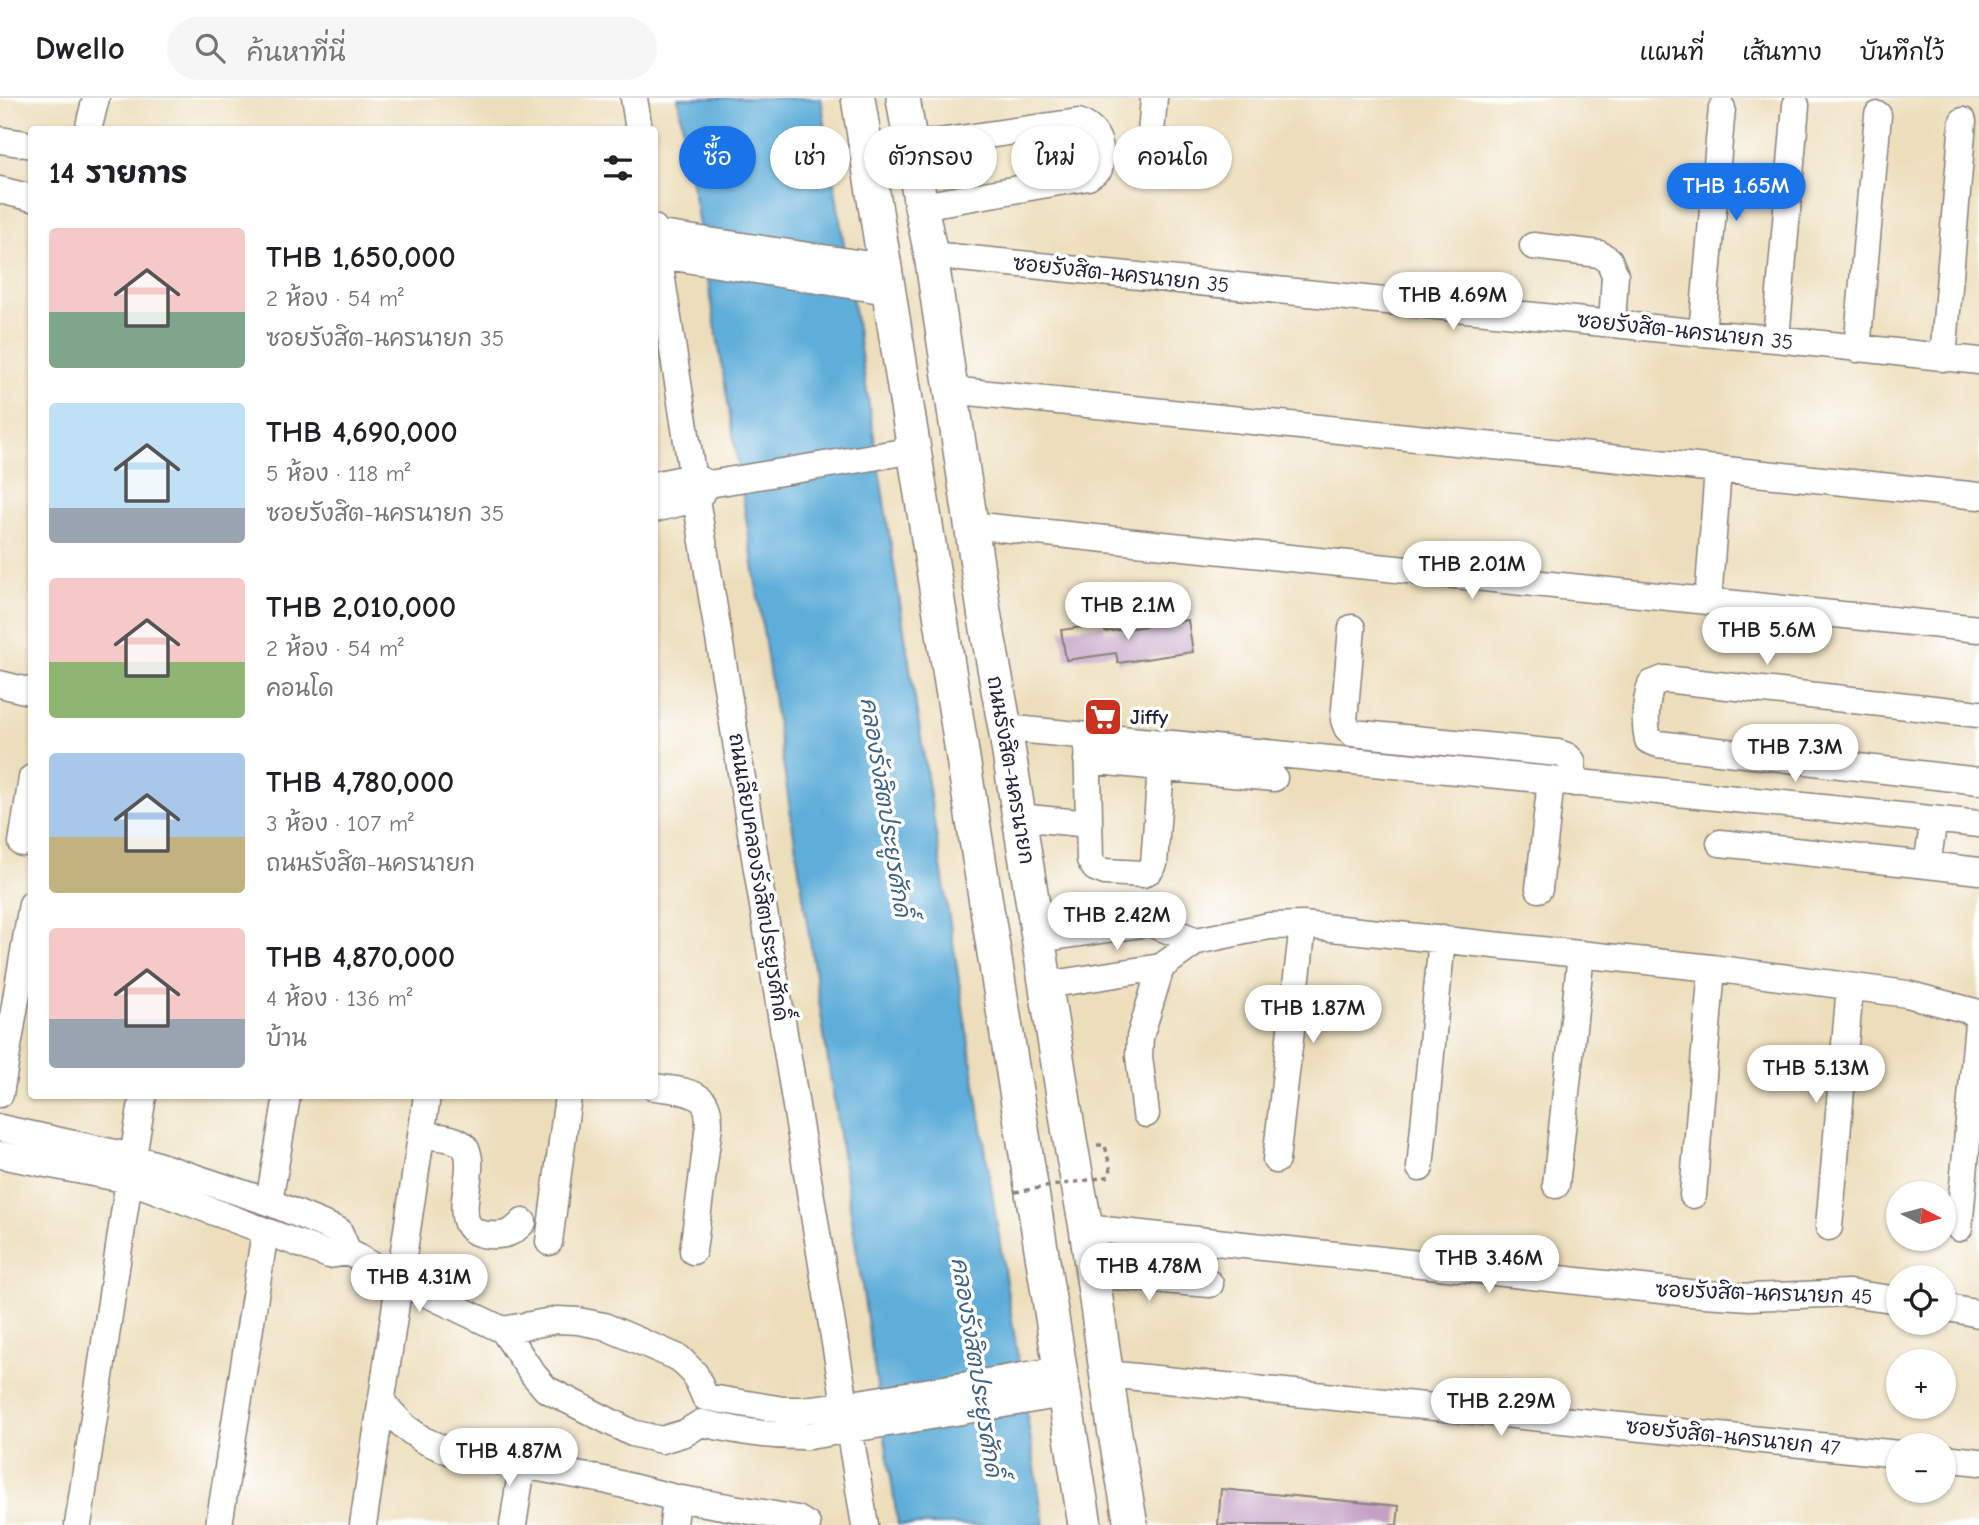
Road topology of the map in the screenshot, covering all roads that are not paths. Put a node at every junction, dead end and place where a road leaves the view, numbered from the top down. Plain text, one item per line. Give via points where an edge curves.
1 (96, 98) edge
2 (634, 98) edge
3 (858, 98) edge
4 (903, 98) edge
5 (1154, 98) edge
6 (1796, 105) dead end
7 (1722, 108) dead end
8 (1878, 115) dead end
9 (1963, 121) dead end
10 (89, 126) edge
11 (638, 126) edge
12 (908, 126) edge
13 (1151, 126) edge
14 (997, 134) edge
15 (0, 140) edge
16 (28, 144) edge
17 (918, 189) edge
18 (0, 190) edge
19 (28, 197) edge
20 (921, 206) junction
21 (658, 242) edge
22 (1533, 246) dead end
23 (658, 255) edge
24 (931, 255) junction
25 (875, 277) junction
26 (1612, 324) junction
27 (1702, 333) junction
28 (1776, 339) junction
29 (1857, 349) junction
30 (1943, 358) junction
31 (1979, 361) edge
32 (950, 390) junction
33 (901, 453) junction
34 (1718, 470) junction
35 (658, 485) edge
36 (708, 485) junction
37 (1979, 496) edge
38 (658, 507) edge
39 (970, 525) junction
40 (1707, 601) junction
41 (1352, 628) dead end
42 (1979, 629) edge
43 (0, 684) edge
44 (28, 691) edge
45 (1979, 714) edge
46 (1005, 728) junction
47 (1087, 748) junction
48 (1820, 764) junction
49 (1161, 767) junction
50 (1274, 778) dead end
51 (1562, 781) junction
52 (1979, 781) edge
53 (28, 804) edge
54 (1818, 807) junction
55 (1019, 817) junction
56 (1934, 819) junction
57 (1089, 824) junction
58 (1979, 824) edge
59 (22, 842) dead end
60 (1720, 843) dead end
61 (1927, 865) junction
62 (1979, 871) edge
63 (1539, 889) dead end
64 (1303, 925) junction
65 (28, 928) edge
66 (1039, 939) junction
67 (1442, 939) junction
68 (1197, 941) junction
69 (1581, 954) junction
70 (1161, 967) junction
71 (1712, 968) junction
72 (1046, 985) junction
73 (1850, 987) junction
74 (1979, 1013) edge
75 (658, 1088) edge
76 (0, 1094) edge
77 (143, 1099) edge
78 (286, 1099) edge
79 (427, 1099) edge
80 (568, 1099) edge
81 (1146, 1114) dead end
82 (0, 1128) edge
83 (421, 1135) junction
84 (0, 1156) edge
85 (1276, 1160) dead end
86 (1420, 1168) dead end
87 (131, 1169) junction
88 (1556, 1185) dead end
89 (1693, 1195) dead end
90 (269, 1202) junction
91 (523, 1222) dead end
92 (1829, 1227) dead end
93 (1086, 1228) junction
94 (1959, 1228) dead end
95 (265, 1232) junction
96 (549, 1242) dead end
97 (693, 1251) dead end
98 (348, 1252) junction
99 (1092, 1274) junction
100 (400, 1281) junction
101 (1210, 1284) dead end
102 (1886, 1298) edge
103 (1956, 1309) edge
104 (1979, 1314) edge
105 (503, 1329) junction
106 (1107, 1374) junction
107 (1051, 1384) junction
108 (705, 1397) junction
109 (382, 1403) junction
110 (848, 1416) junction
111 (701, 1423) junction
112 (1886, 1453) edge
113 (1956, 1459) edge
114 (1979, 1462) edge
115 (522, 1466) junction
116 (676, 1498) junction
117 (78, 1525) edge
118 (219, 1525) edge
119 (363, 1525) edge
120 (513, 1525) edge
121 (673, 1525) edge
122 (807, 1525) edge
123 (865, 1525) edge
124 (1085, 1525) edge
125 (1131, 1525) edge

1 - 10 street
2 - 11 street
3 - 25 main road, ถนนรังสิต-นครนายก
4 - 12 main road, ถนนรังสิต-นครนายก
5 - 13 street
6 - 28 street
7 - 27 street
8 - 29 street
9 - 30 street
14 - 20 street via 1078,122 1096,133 1099,169 1088,177
15 - 16 street
17 - 20 main road, ถนนรังสิต-นครนายก
18 - 19 street
20 - 24 main road, ถนนรังสิต-นครนายก
21 - 25 street
22 - 26 street via 1599,254 1609,260 1615,275
23 - 36 street, ถนนเลียบคลองรังสิตประยูรศักดิ์
24 - 26 street, ซอยรังสิต-นครนายก 35
24 - 32 main road, ถนนรังสิต-นครนายก
25 - 33 main road, ถนนรังสิต-นครนายก
26 - 27 street, ซอยรังสิต-นครนายก 35
27 - 28 street, ซอยรังสิต-นครนายก 35
28 - 29 street, ซอยรังสิต-นครนายก 35
29 - 30 street, ซอยรังสิต-นครนายก 35
30 - 31 street, ซอยรังสิต-นครนายก 35
32 - 34 street
32 - 39 main road, ถนนรังสิต-นครนายก
33 - 36 street
33 - 107 main road, ถนนรังสิต-นครนายก
34 - 37 street
34 - 40 street
35 - 36 street
36 - 38 street
36 - 110 street, ถนนเลียบคลองรังสิตประยูรศักดิ์
39 - 40 street
39 - 46 main road, ถนนรังสิต-นครนายก
40 - 42 street
41 - 51 street via 1344,720 1352,733 1567,755 1572,761
43 - 44 street
45 - 48 street via 1664,679 1651,684 1648,740
46 - 47 street
46 - 55 main road, ถนนรังสิต-นครนายก
47 - 49 street
47 - 51 street
47 - 57 street
48 - 52 street
48 - 54 street
49 - 50 street
49 - 57 street via 1150,870 1143,874 1095,869 1090,860
51 - 54 street
51 - 63 street
53 - 59 street
54 - 56 street
55 - 57 street
55 - 66 main road, ถนนรังสิต-นครนายก
56 - 58 street
56 - 61 street
60 - 61 street
61 - 62 street
64 - 67 street
64 - 68 street via 1269,926
64 - 85 street
65 - 76 street
66 - 68 street via 1149,923
66 - 72 main road, ถนนรังสิต-นครนายก
67 - 69 street
67 - 86 street
68 - 70 street
69 - 71 street
69 - 88 street
70 - 72 street
70 - 81 street via 1140,1037
71 - 73 street
71 - 89 street
72 - 93 main road, ถนนรังสิต-นครนายก
73 - 74 street via 1907,994
73 - 92 street
74 - 94 street
75 - 97 street via 692,1094 708,1112
77 - 87 street
78 - 90 street
79 - 83 street
80 - 96 street
82 - 87 street
83 - 91 street via 460,1141 466,1148 467,1226 486,1235 504,1236
83 - 100 street
84 - 87 street
87 - 90 street
87 - 95 street
87 - 117 street
90 - 98 street via 339,1231
93 - 99 main road, ถนนรังสิต-นครนายก
93 - 102 street, ซอยรังสิต-นครนายก 45 via 1689,1293 1750,1297 1849,1293
95 - 98 street via 329,1255
95 - 118 street
98 - 100 street
99 - 101 street
99 - 106 main road, ถนนรังสิต-นครนายก
100 - 105 street
100 - 109 street
103 - 104 street
105 - 108 street via 557,1320 604,1326 679,1358 695,1374
105 - 111 street via 546,1389 632,1433 661,1440
106 - 112 street, ซอยรังสิต-นครนายก 47
106 - 125 main road, ถนนรังสิต-นครนายก
107 - 110 street
107 - 124 main road, ถนนรังสิต-นครนายก
108 - 110 street
108 - 111 street
109 - 115 street via 423,1440 451,1452
109 - 119 street
110 - 111 street via 809,1436 780,1437
110 - 123 street, ถนนเลียบคลองรังสิตประยูรศักดิ์
113 - 114 street
115 - 116 street
115 - 120 street
116 - 121 street
116 - 122 street via 797,1519

